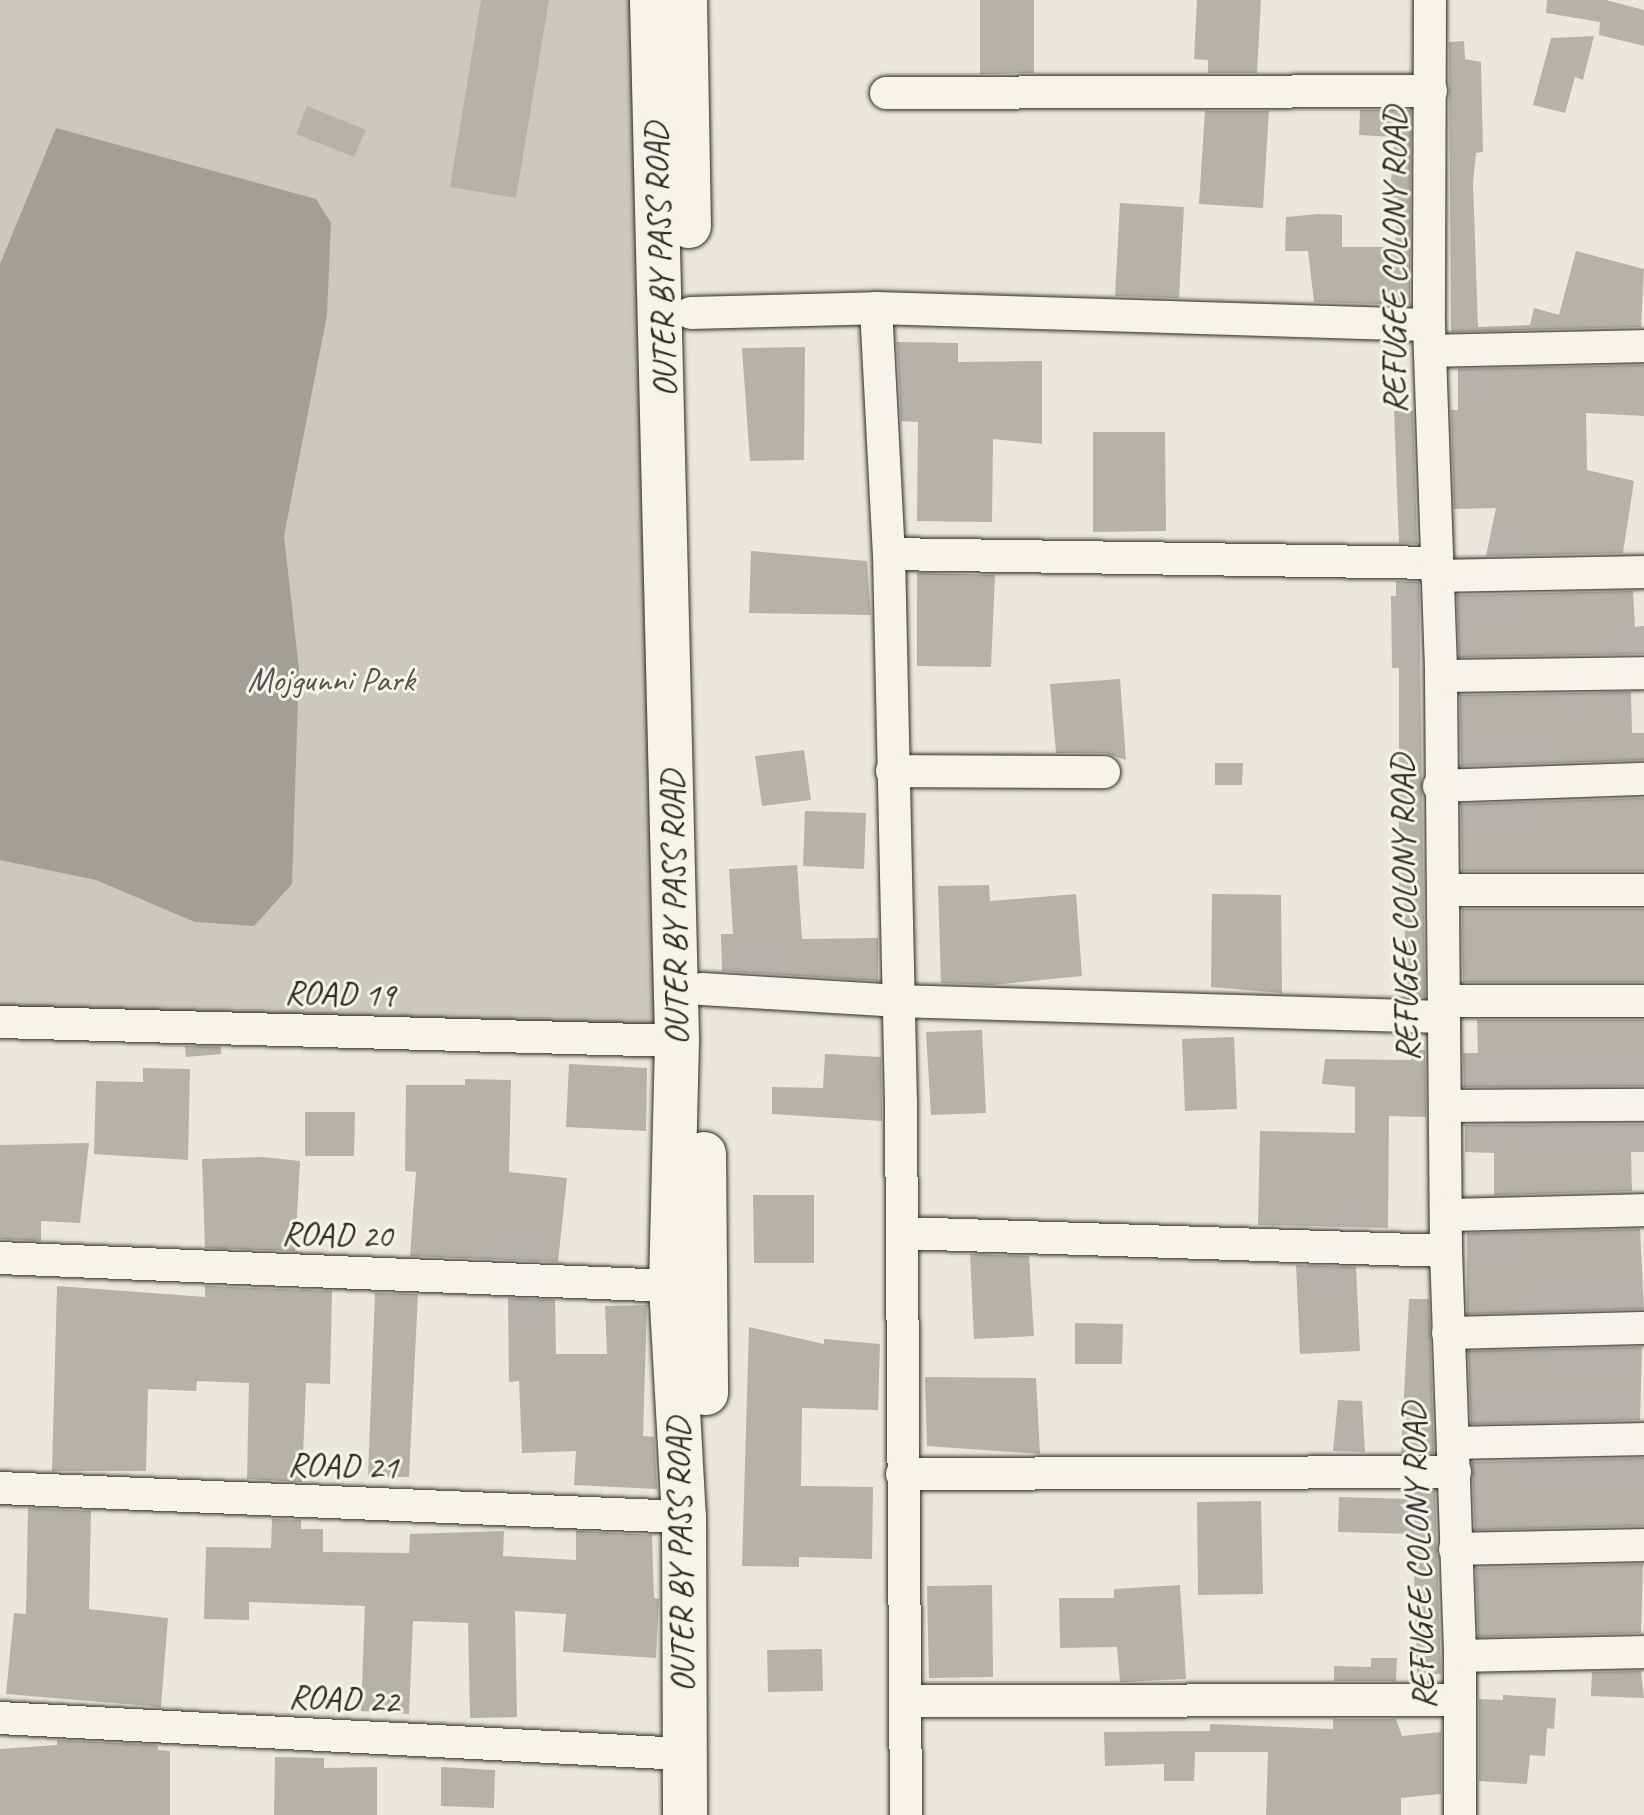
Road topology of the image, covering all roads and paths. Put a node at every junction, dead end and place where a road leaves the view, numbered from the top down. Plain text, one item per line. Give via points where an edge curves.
1 (652, 0) edge
2 (685, 0) edge
3 (1430, 0) edge
4 (1431, 91) junction
5 (886, 93) dead end
6 (876, 308) junction
7 (691, 313) junction
8 (1430, 338) junction
9 (1644, 346) edge
10 (889, 554) junction
11 (1437, 569) junction
12 (1644, 572) edge
13 (1644, 673) edge
14 (1441, 676) junction
15 (892, 771) junction
16 (1104, 772) dead end
17 (1644, 779) edge
18 (1439, 786) junction
19 (1443, 890) junction
20 (1644, 890) edge
21 (702, 989) junction
22 (896, 1001) junction
23 (1644, 1001) edge
24 (1444, 1009) junction
25 (0, 1022) edge
26 (677, 1041) junction
27 (1644, 1105) edge
28 (1445, 1106) junction
29 (1644, 1210) edge
30 (1446, 1215) junction
31 (902, 1233) junction
32 (1446, 1251) junction
33 (0, 1258) edge
34 (671, 1286) junction
35 (1644, 1328) edge
36 (1448, 1333) junction
37 (1644, 1439) edge
38 (1454, 1457) junction
39 (902, 1474) junction
40 (0, 1488) edge
41 (684, 1517) junction
42 (1644, 1545) edge
43 (1455, 1549) junction
44 (1644, 1652) edge
45 (1460, 1656) junction
46 (1460, 1700) junction
47 (907, 1701) junction
48 (0, 1718) edge
49 (683, 1754) junction
50 (685, 1815) edge
51 (712, 1815) edge
52 (906, 1815) edge
53 (1460, 1815) edge

1 - 26 main road, OUTER BY PASS ROAD
2 - 7 main road, OUTER BY PASS ROAD
3 - 4 street, REFUGEE COLONY ROAD
4 - 5 street
4 - 8 street, REFUGEE COLONY ROAD
6 - 7 street
6 - 8 street
6 - 10 street
7 - 21 main road, OUTER BY PASS ROAD
8 - 9 street
8 - 11 street, REFUGEE COLONY ROAD
10 - 11 street
10 - 15 street
11 - 12 street
11 - 14 street, REFUGEE COLONY ROAD
13 - 14 street
14 - 18 street, REFUGEE COLONY ROAD
15 - 16 street
15 - 22 street
17 - 18 street
18 - 19 street, REFUGEE COLONY ROAD
19 - 20 street
19 - 24 street, REFUGEE COLONY ROAD
21 - 22 street
21 - 51 main road, OUTER BY PASS ROAD
22 - 24 street
22 - 31 street
23 - 24 street
24 - 28 street, REFUGEE COLONY ROAD
25 - 26 street, ROAD 19
26 - 34 main road, OUTER BY PASS ROAD
27 - 28 street
28 - 30 street, REFUGEE COLONY ROAD
29 - 30 street
30 - 32 street, REFUGEE COLONY ROAD
31 - 32 street
31 - 39 street
32 - 36 street, REFUGEE COLONY ROAD
33 - 34 street, ROAD 20
34 - 41 main road, OUTER BY PASS ROAD
35 - 36 street
36 - 38 street, REFUGEE COLONY ROAD
37 - 38 street
38 - 39 street
38 - 43 street, REFUGEE COLONY ROAD
39 - 47 street
40 - 41 street, ROAD 21
41 - 49 main road, OUTER BY PASS ROAD
42 - 43 street
43 - 45 street, REFUGEE COLONY ROAD
44 - 45 street
45 - 46 street, REFUGEE COLONY ROAD
46 - 47 street
46 - 53 street, REFUGEE COLONY ROAD
47 - 52 street
48 - 49 street, ROAD 22
49 - 50 main road, OUTER BY PASS ROAD

